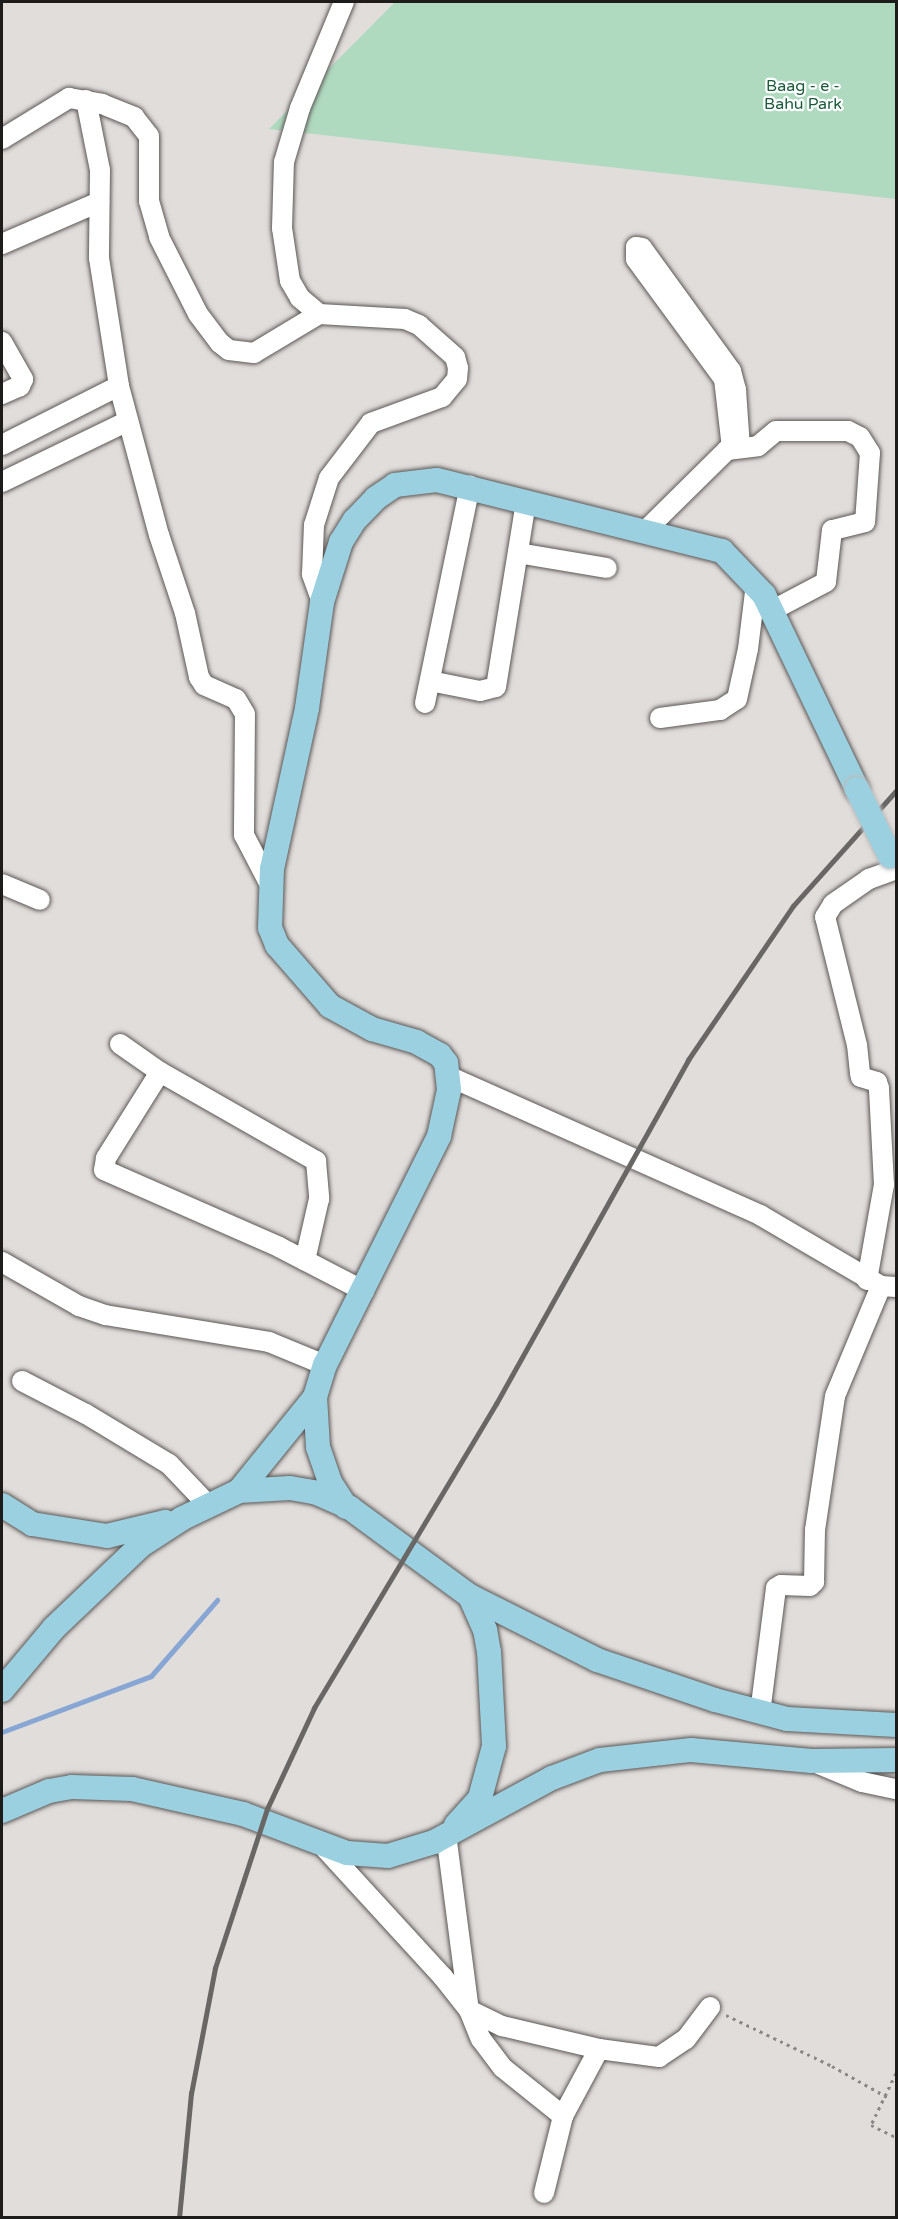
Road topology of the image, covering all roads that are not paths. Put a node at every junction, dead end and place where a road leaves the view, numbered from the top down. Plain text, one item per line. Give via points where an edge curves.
1 (344, 2) edge
2 (86, 100) junction
3 (2, 139) edge
4 (99, 202) junction
5 (2, 244) edge
6 (319, 314) junction
7 (2, 342) edge
8 (119, 386) junction
9 (2, 394) edge
10 (128, 421) junction
11 (2, 445) edge
12 (736, 448) junction
13 (2, 482) edge
14 (470, 486) junction
15 (526, 501) junction
16 (646, 530) junction
17 (518, 553) junction
18 (607, 568) dead end
19 (756, 584) junction
20 (322, 602) junction
21 (773, 610) junction
22 (430, 681) junction
23 (425, 703) dead end
24 (660, 718) dead end
25 (894, 865) edge
26 (2, 884) edge
27 (270, 885) junction
28 (40, 900) dead end
29 (120, 1044) dead end
30 (160, 1072) junction
31 (448, 1076) junction
32 (304, 1260) junction
33 (2, 1262) edge
34 (881, 1285) edge
35 (364, 1291) junction
36 (325, 1365) junction
37 (22, 1382) dead end
38 (315, 1397) junction
39 (239, 1491) junction
40 (2, 1506) edge
41 (208, 1506) junction
42 (346, 1507) junction
43 (183, 1518) junction
44 (470, 1596) junction
45 (2, 1690) edge
46 (760, 1713) junction
47 (897, 1725) edge
48 (897, 1760) edge
49 (812, 1761) junction
50 (897, 1789) edge
51 (4, 1807) edge
52 (446, 1834) junction
53 (322, 1845) junction
54 (710, 2007) road end
55 (469, 2010) junction
56 (599, 2049) junction
57 (563, 2116) junction
58 (544, 2193) dead end

1 - 6 street via 300,108 284,162 285,260 300,298
2 - 3 street via 59,101
2 - 4 street via 100,170
2 - 6 street via 134,117 148,136 149,201 159,237 193,305 220,343 229,350 254,353
4 - 5 street
4 - 8 street via 99,258
6 - 20 street via 405,320 419,325 446,349 458,368 454,384 442,397 371,423 329,478 314,525 312,574
7 - 9 street via 23,378 20,386
8 - 10 street
8 - 11 street
10 - 13 street
10 - 27 street via 185,613 199,677 245,714 244,835
12 - 12 street via 724,379 636,259 636,247 642,248 730,370 736,390
12 - 16 street
12 - 21 street via 758,446 776,431 848,431 860,437 870,453 865,522 832,530 826,582
14 - 15 main road
14 - 20 main road via 412,481 394,485 376,498 341,542
14 - 22 street
15 - 16 main road
15 - 17 street
16 - 19 main road via 711,546 738,564
17 - 18 street
17 - 22 street via 496,687 480,691
19 - 21 main road
19 - 24 street via 737,699 720,710
20 - 27 main road via 307,708
21 - 25 main road, bridge
22 - 23 street
25 - 34 street via 833,904 825,917 857,1045 860,1073 877,1082 879,1088 884,1185
26 - 28 street
27 - 31 main road via 270,928 277,945 316,993 330,1006 372,1029 430,1048 446,1063
29 - 30 street
30 - 32 street via 316,1161 319,1199
30 - 32 street via 106,1158 104,1170
31 - 34 street via 760,1215
31 - 35 main road via 435,1145
32 - 35 street
33 - 36 street via 79,1306 105,1315 269,1342
34 - 46 street via 835,1396 815,1530 814,1582 810,1586 781,1585 774,1598
35 - 36 main road
36 - 38 main road
37 - 41 street via 87,1414 169,1464
38 - 39 main road
38 - 42 main road via 318,1447 330,1482
39 - 41 main road
39 - 42 main road via 290,1488 317,1492
40 - 43 main road via 32,1524 107,1536
41 - 43 main road
42 - 44 main road
43 - 45 main road via 116,1566 54,1628
44 - 46 main road via 597,1660
44 - 52 main road via 489,1652 494,1746 480,1798
46 - 47 main road via 817,1723
48 - 49 main road
49 - 50 street via 862,1782
49 - 52 main road via 691,1750 600,1760 552,1778
51 - 53 main road via 72,1787 132,1789 232,1811
52 - 53 main road via 414,1850 388,1856 347,1853
52 - 55 street
53 - 55 street
54 - 56 street via 686,2039 669,2053 645,2057
55 - 56 street via 502,2026
55 - 57 street via 496,2061 528,2092
56 - 57 street
57 - 58 street

